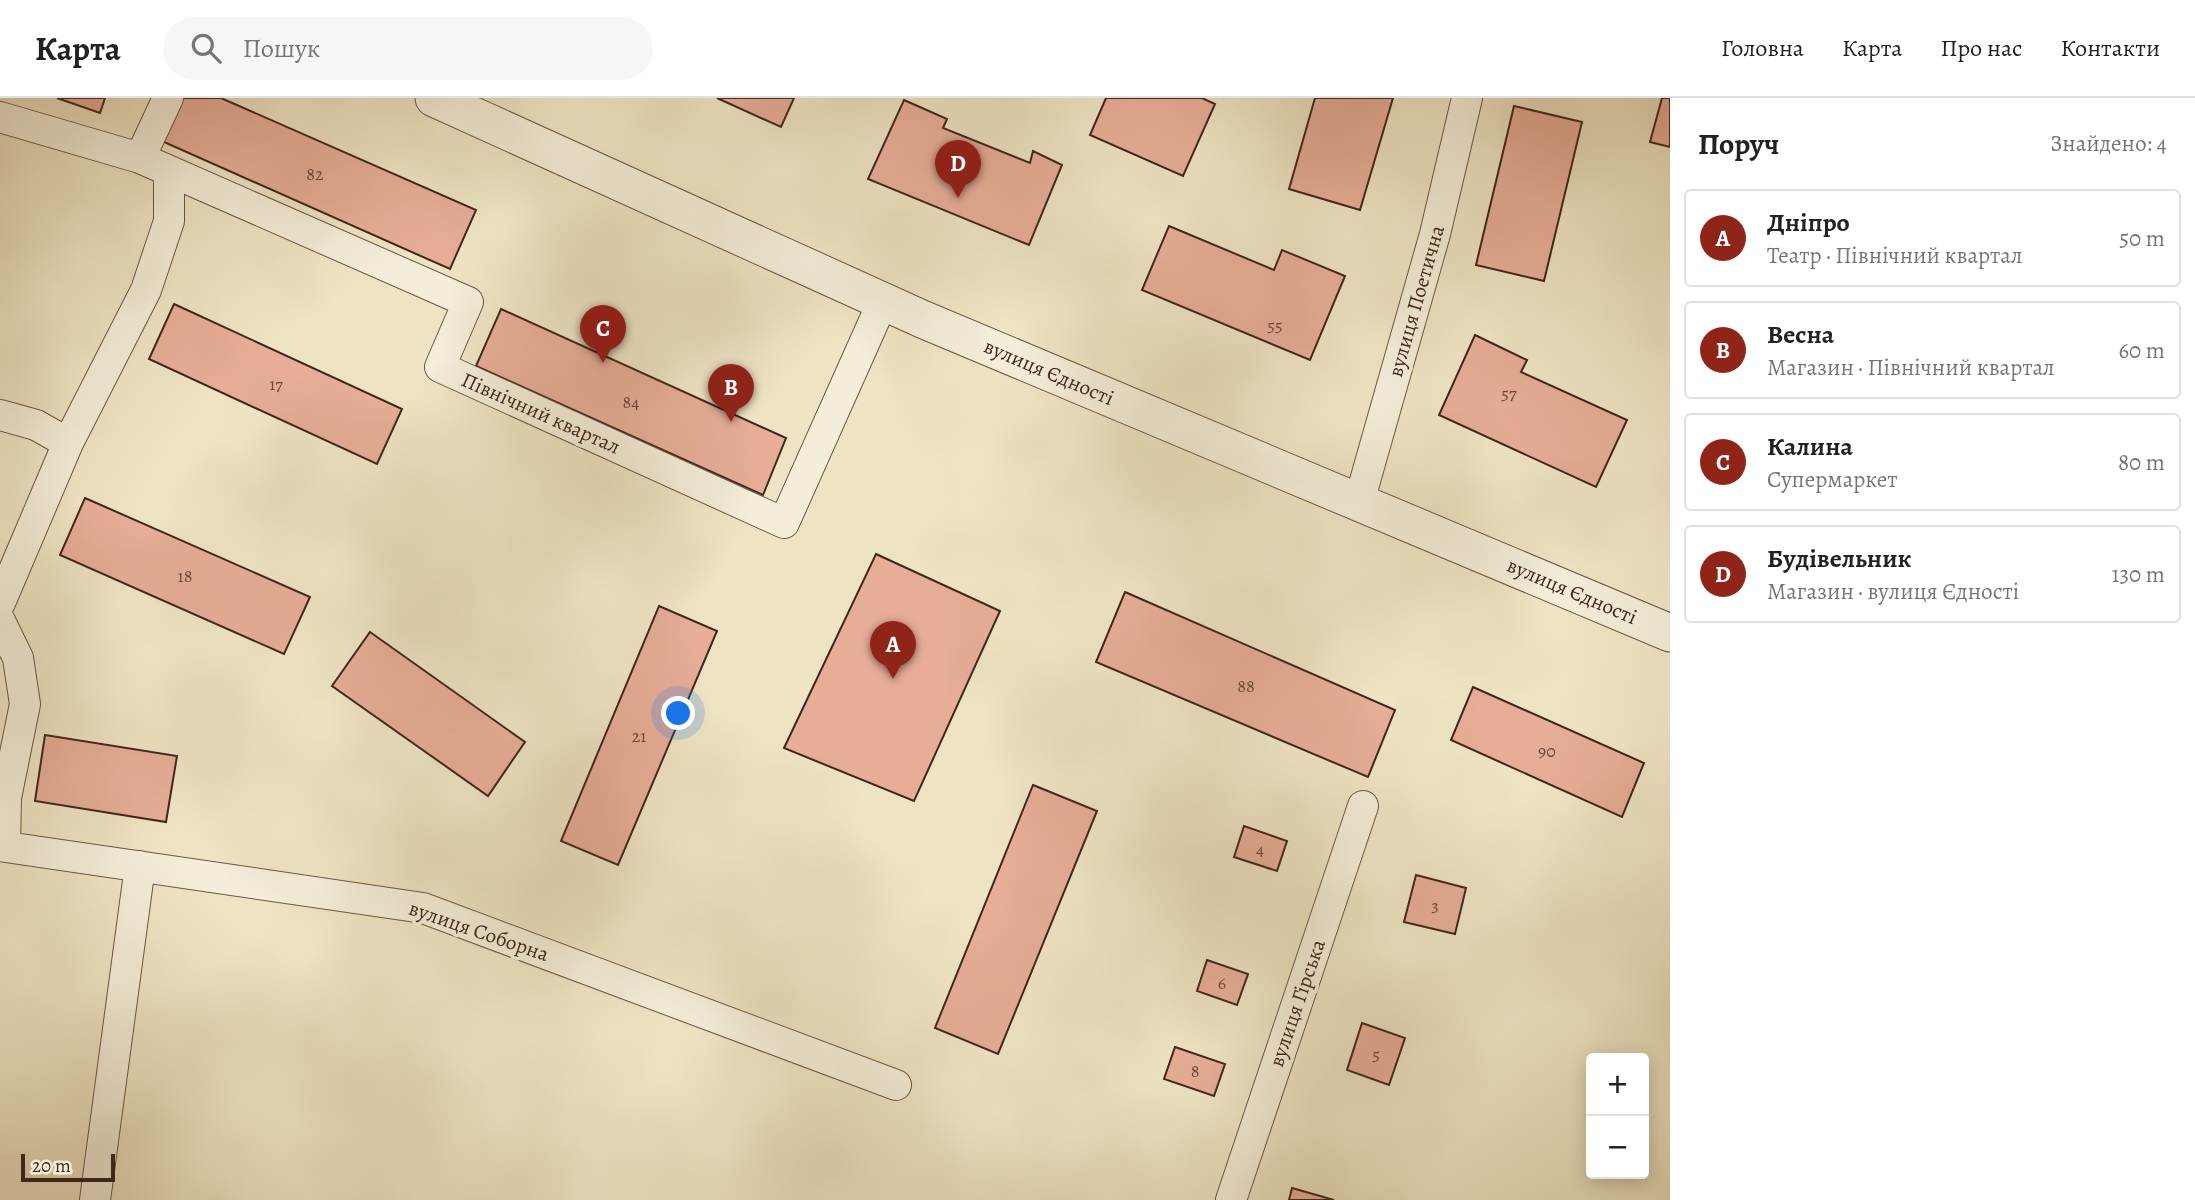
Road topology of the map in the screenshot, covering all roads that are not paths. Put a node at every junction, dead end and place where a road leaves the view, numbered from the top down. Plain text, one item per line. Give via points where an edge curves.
1 (168, 98) edge
2 (434, 98) edge
3 (1467, 98) edge
4 (0, 117) edge
5 (140, 158) junction
6 (169, 171) junction
7 (883, 301) junction
8 (0, 415) edge
9 (68, 443) junction
10 (1359, 502) junction
11 (0, 603) edge
12 (0, 621) edge
13 (1670, 632) edge
14 (1363, 806) dead end
15 (2, 846) edge
16 (140, 866) junction
17 (897, 1085) dead end
18 (95, 1200) edge
19 (1231, 1200) edge

1 - 5 street
2 - 7 street, вулиця Єдності
3 - 10 street, вулиця Поетична via 1435,234
4 - 5 street, Північний квартал
5 - 6 street, Північний квартал
6 - 7 street, Північний квартал via 468,302 440,368 784,523
6 - 9 street via 169,221 146,290
7 - 10 street, вулиця Єдності
8 - 9 street via 36,425
9 - 11 street
10 - 13 street, вулиця Єдності
12 - 15 street via 18,658 25,704 6,798
14 - 19 street, вулиця Гірська
15 - 16 street, вулиця Соборна
16 - 17 street, вулиця Соборна via 423,908
16 - 18 street

